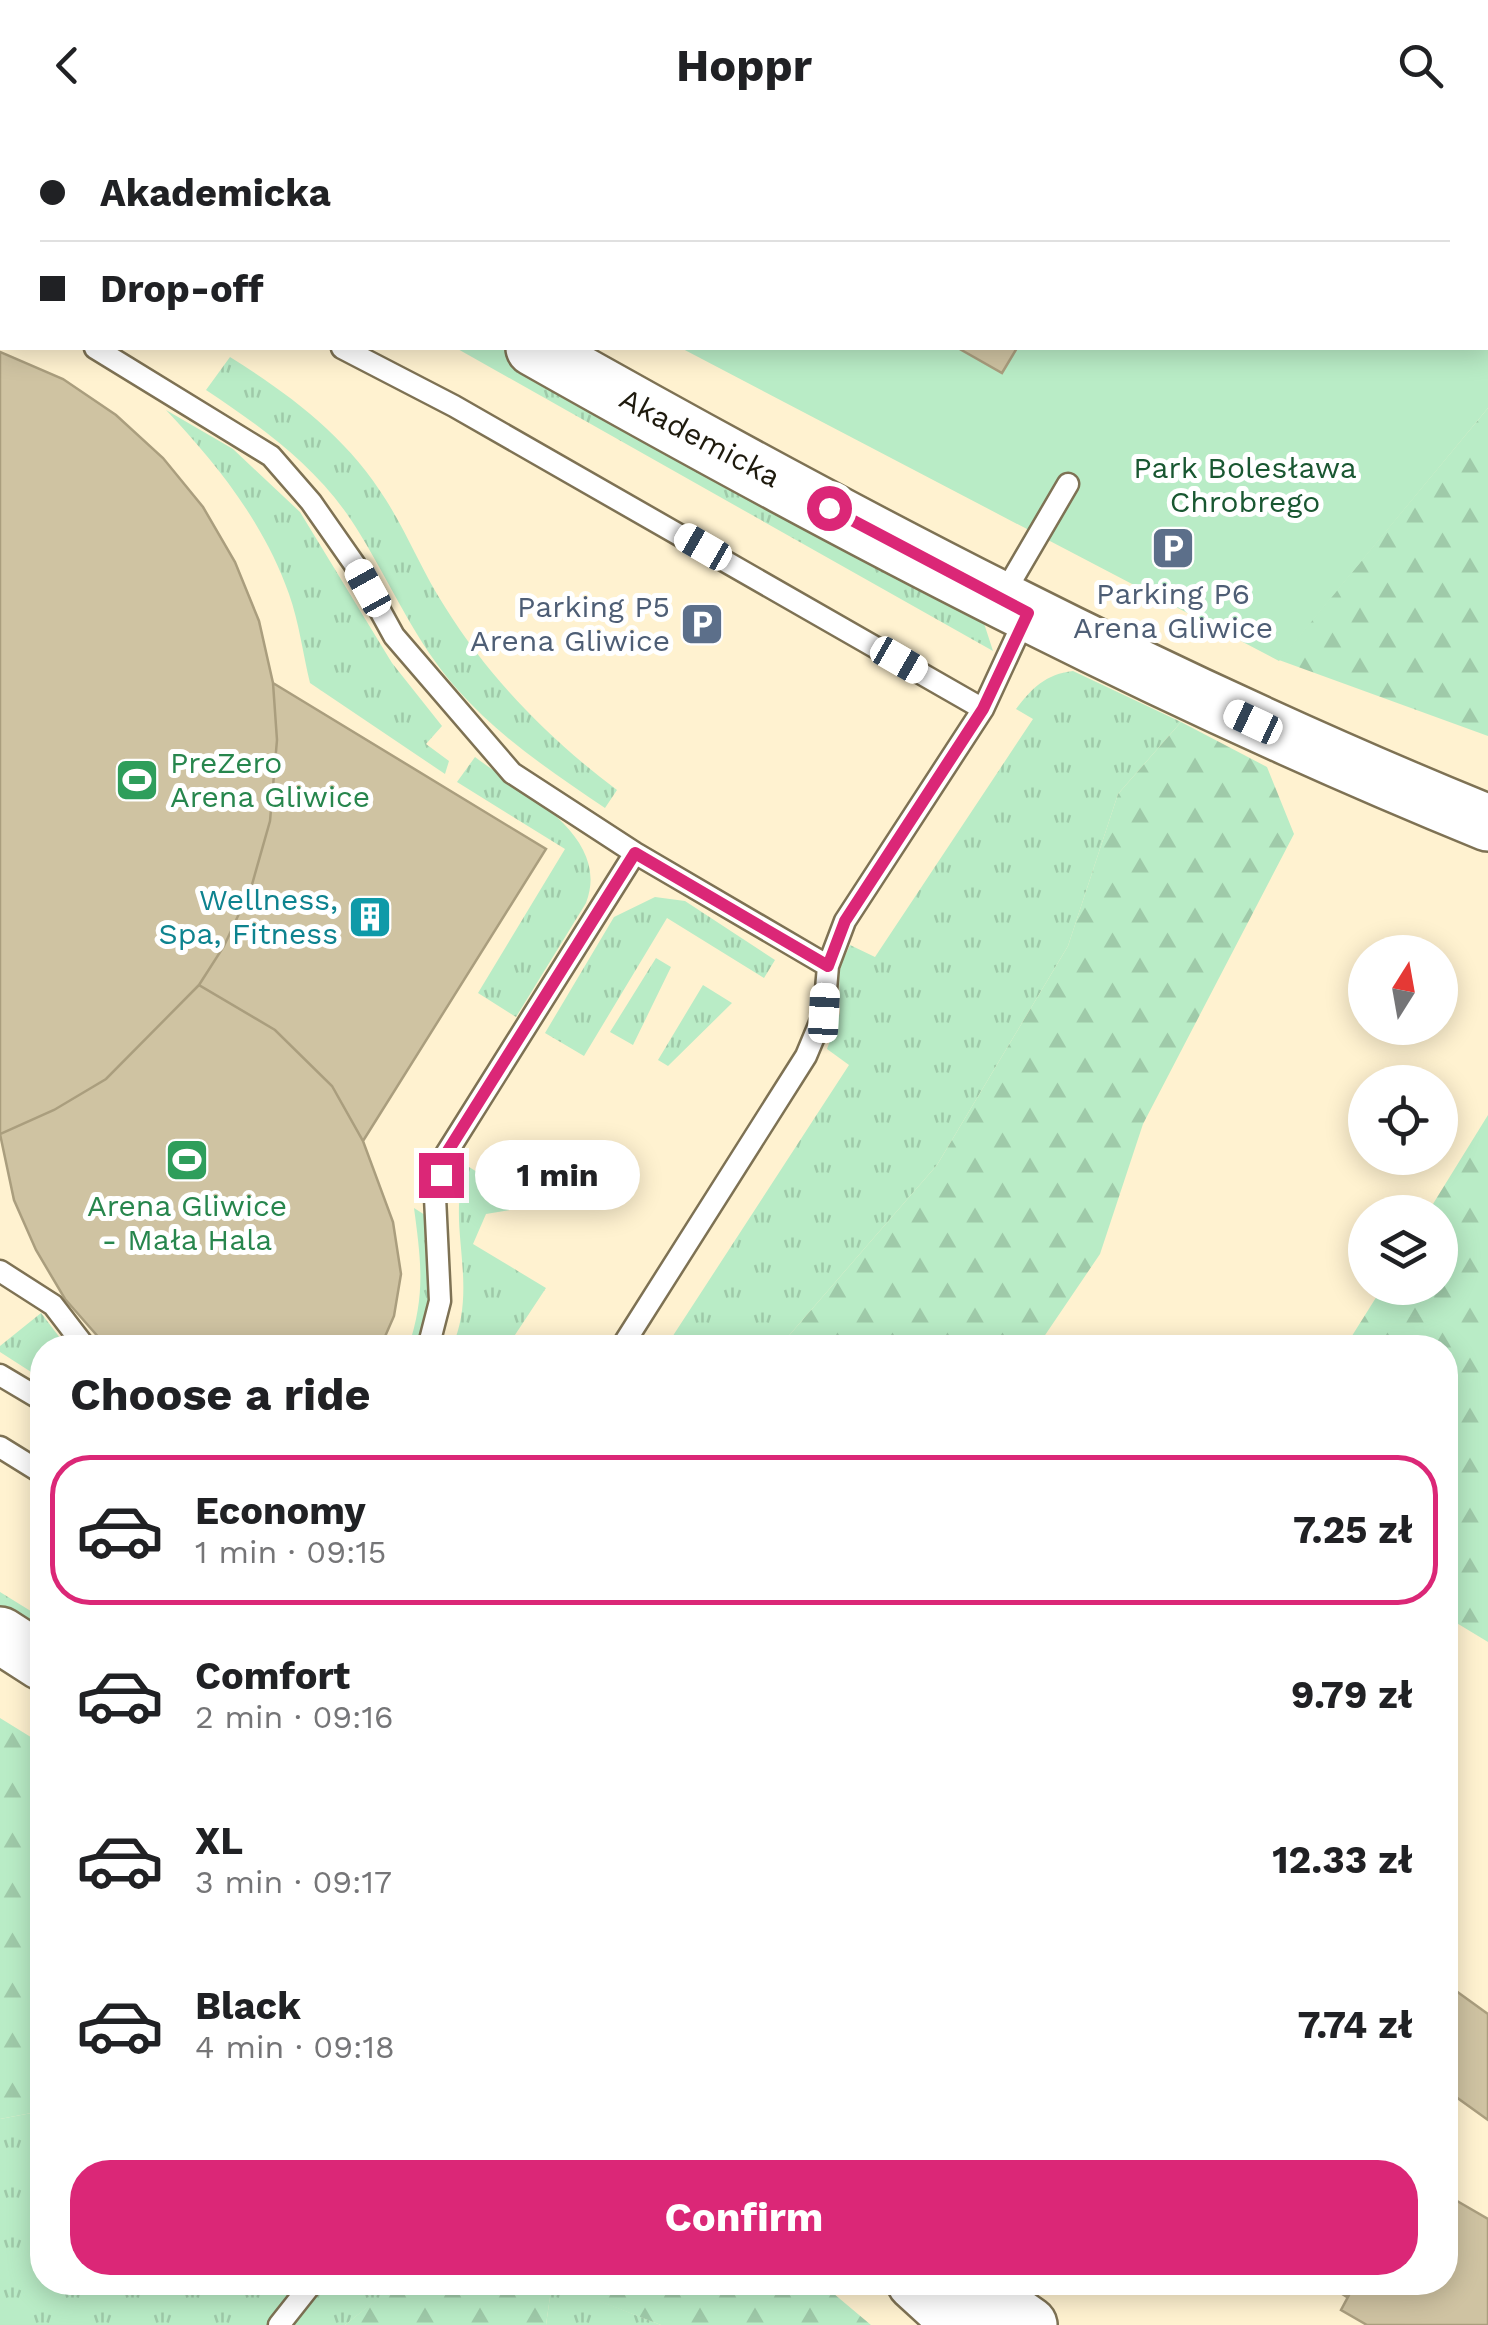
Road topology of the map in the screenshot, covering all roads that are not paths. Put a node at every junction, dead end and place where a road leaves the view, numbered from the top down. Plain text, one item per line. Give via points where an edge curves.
1 (98, 350) edge
2 (346, 350) edge
3 (538, 350) edge
4 (1068, 484) dead end
5 (1014, 606) junction
6 (983, 709) junction
7 (1406, 789) junction
8 (1488, 807) edge
9 (1488, 823) edge
10 (635, 853) junction
11 (828, 966) junction
12 (0, 1271) edge
13 (76, 1335) edge
14 (431, 1335) edge
15 (629, 1335) edge
16 (0, 1374) edge
17 (30, 1393) edge
18 (0, 1447) edge
19 (30, 1466) edge
20 (0, 1635) edge
21 (30, 1654) edge
22 (303, 2295) edge
23 (929, 2295) edge
24 (986, 2295) edge
25 (280, 2325) edge
26 (962, 2325) edge
27 (1029, 2325) edge

1 - 10 lane via 272,456 354,565 394,636 460,717 512,773
2 - 6 lane
3 - 5 street, Akademicka
4 - 5 lane
5 - 6 lane
5 - 7 street, Akademicka
6 - 11 lane via 845,921
7 - 8 street, Akademicka
7 - 9 street, Akademicka
10 - 11 lane
10 - 14 lane via 446,1154 435,1197 440,1301
11 - 15 lane via 818,1032
12 - 13 lane via 53,1306
16 - 17 lane
18 - 19 lane
20 - 21 street
22 - 25 lane
23 - 26 street
24 - 27 street

